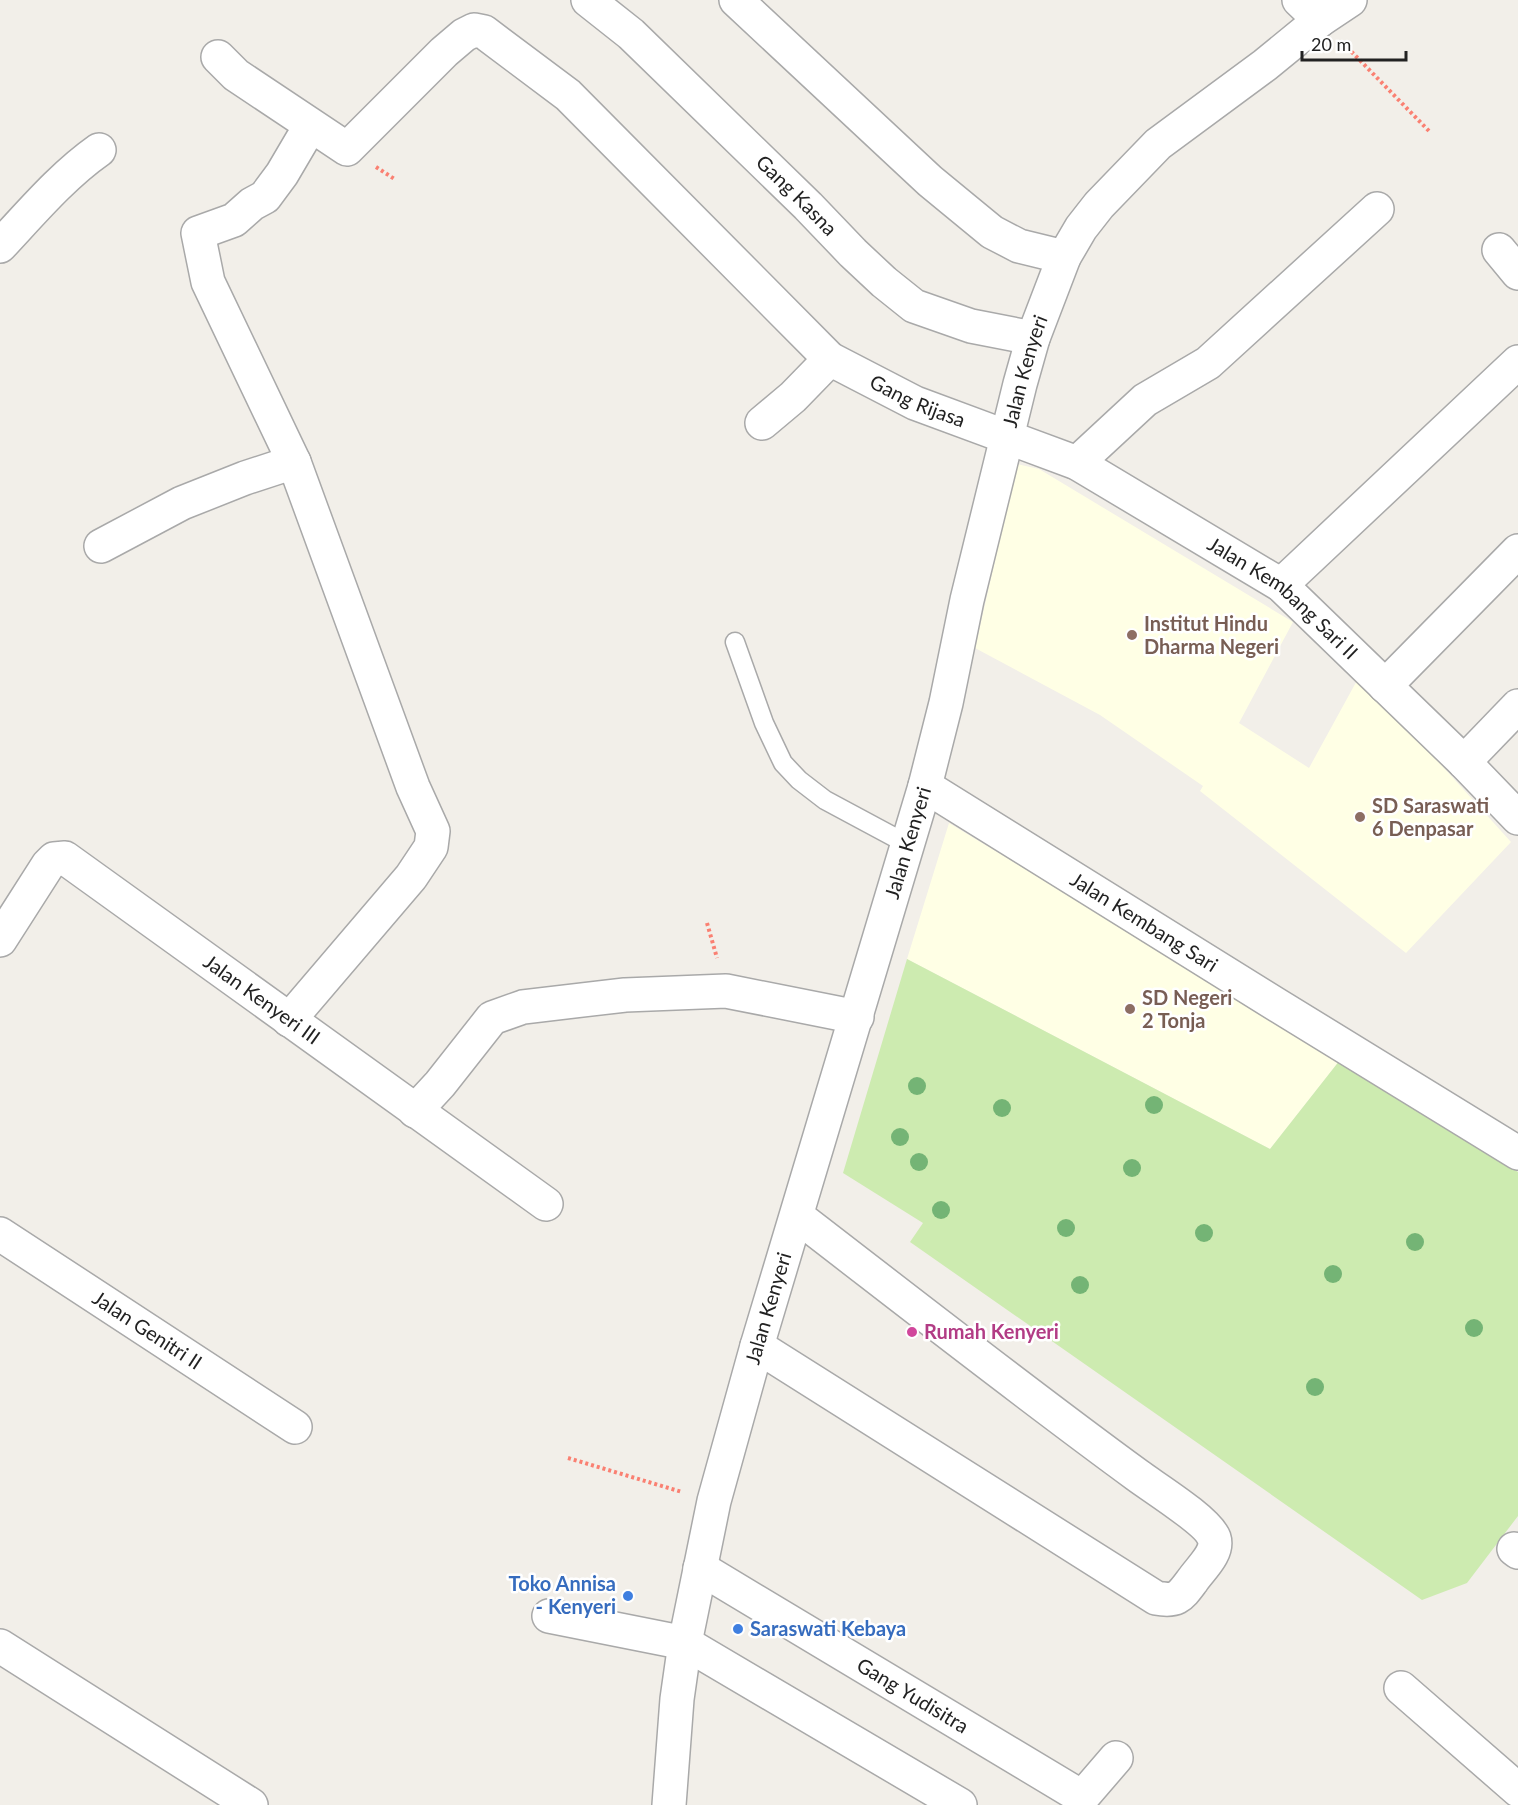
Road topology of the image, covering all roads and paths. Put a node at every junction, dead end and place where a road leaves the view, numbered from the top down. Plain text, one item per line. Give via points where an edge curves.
1 (588, 0) edge
2 (736, 0) edge
3 (1350, 0) edge
4 (1310, 10) edge
5 (218, 57) dead end
6 (1429, 130) dead end
7 (302, 140) dead end
8 (99, 150) dead end
9 (1377, 209) dead end
10 (0, 246) edge
11 (1064, 257) junction
12 (1033, 338) junction
13 (830, 359) junction
14 (1518, 362) edge
15 (762, 423) dead end
16 (1006, 437) junction
17 (294, 462) junction
18 (1077, 463) junction
19 (101, 546) dead end
20 (1518, 551) edge
21 (1281, 585) junction
22 (735, 642) dead end
23 (1385, 686) junction
24 (1518, 706) edge
25 (1464, 762) junction
26 (926, 786) junction
27 (1518, 818) edge
28 (908, 844) junction
29 (0, 940) edge
30 (857, 1017) junction
31 (289, 1020) junction
32 (415, 1111) junction
33 (1518, 1153) edge
34 (546, 1204) dead end
35 (797, 1216) junction
36 (0, 1234) edge
37 (757, 1346) junction
38 (295, 1427) dead end
39 (568, 1458) dead end
40 (714, 1501) junction
41 (700, 1568) junction
42 (549, 1616) dead end
43 (685, 1643) junction
44 (0, 1646) edge
45 (1401, 1688) dead end
46 (1116, 1758) dead end
47 (1518, 1790) edge
48 (251, 1805) edge
49 (669, 1805) edge
50 (960, 1805) edge

1 - 12 street, Gang Kasna via 631,34 853,253 914,306 971,326
2 - 11 street via 930,181 992,232 1019,246
3 - 4 street, Jalan Kenyeri
4 - 6 path
4 - 11 street, Jalan Kenyeri via 1265,65 1158,144 1099,205
5 - 13 street, Gang Rijasa via 236,75 348,149 444,52 474,30 484,32 568,95
7 - 17 street via 265,196 234,220 198,233 208,282
8 - 10 street via 48,194
9 - 18 street via 1208,363 1145,400
11 - 12 street, Jalan Kenyeri
12 - 16 street, Jalan Kenyeri
13 - 15 street
13 - 16 street, Gang Rijasa via 915,403
14 - 21 street
16 - 18 street, Jalan Kembang Sari II
16 - 26 street, Jalan Kenyeri
17 - 19 street via 182,503
17 - 31 street via 413,787 434,831 431,847 411,877
18 - 21 street, Jalan Kembang Sari II
20 - 23 street
21 - 23 street, Jalan Kembang Sari II
22 - 28 lane via 783,763 825,800
23 - 25 street, Jalan Kembang Sari II
24 - 25 street
25 - 27 street, Jalan Kembang Sari II
26 - 28 street, Jalan Kenyeri
26 - 33 street, Jalan Kembang Sari
28 - 30 street, Jalan Kenyeri
29 - 31 street, Jalan Kenyeri III via 48,865 54,859 65,858
30 - 32 street via 726,990 625,995 523,1007 492,1018
30 - 35 street, Jalan Kenyeri
31 - 32 street, Jalan Kenyeri III
32 - 34 street, Jalan Kenyeri III
35 - 37 street, Jalan Kenyeri
35 - 37 street via 1193,1516 1210,1530 1215,1549 1181,1596 1171,1601 1156,1598
36 - 38 street, Jalan Genitri II
37 - 40 street, Jalan Kenyeri
39 - 40 path
40 - 41 street, Jalan Kenyeri
41 - 43 street, Jalan Kenyeri
41 - 46 street, Gang Yudisitra via 1075,1793 1085,1794
42 - 43 street
43 - 49 street, Jalan Kenyeri via 676,1699
43 - 50 street
44 - 48 street
45 - 47 street

